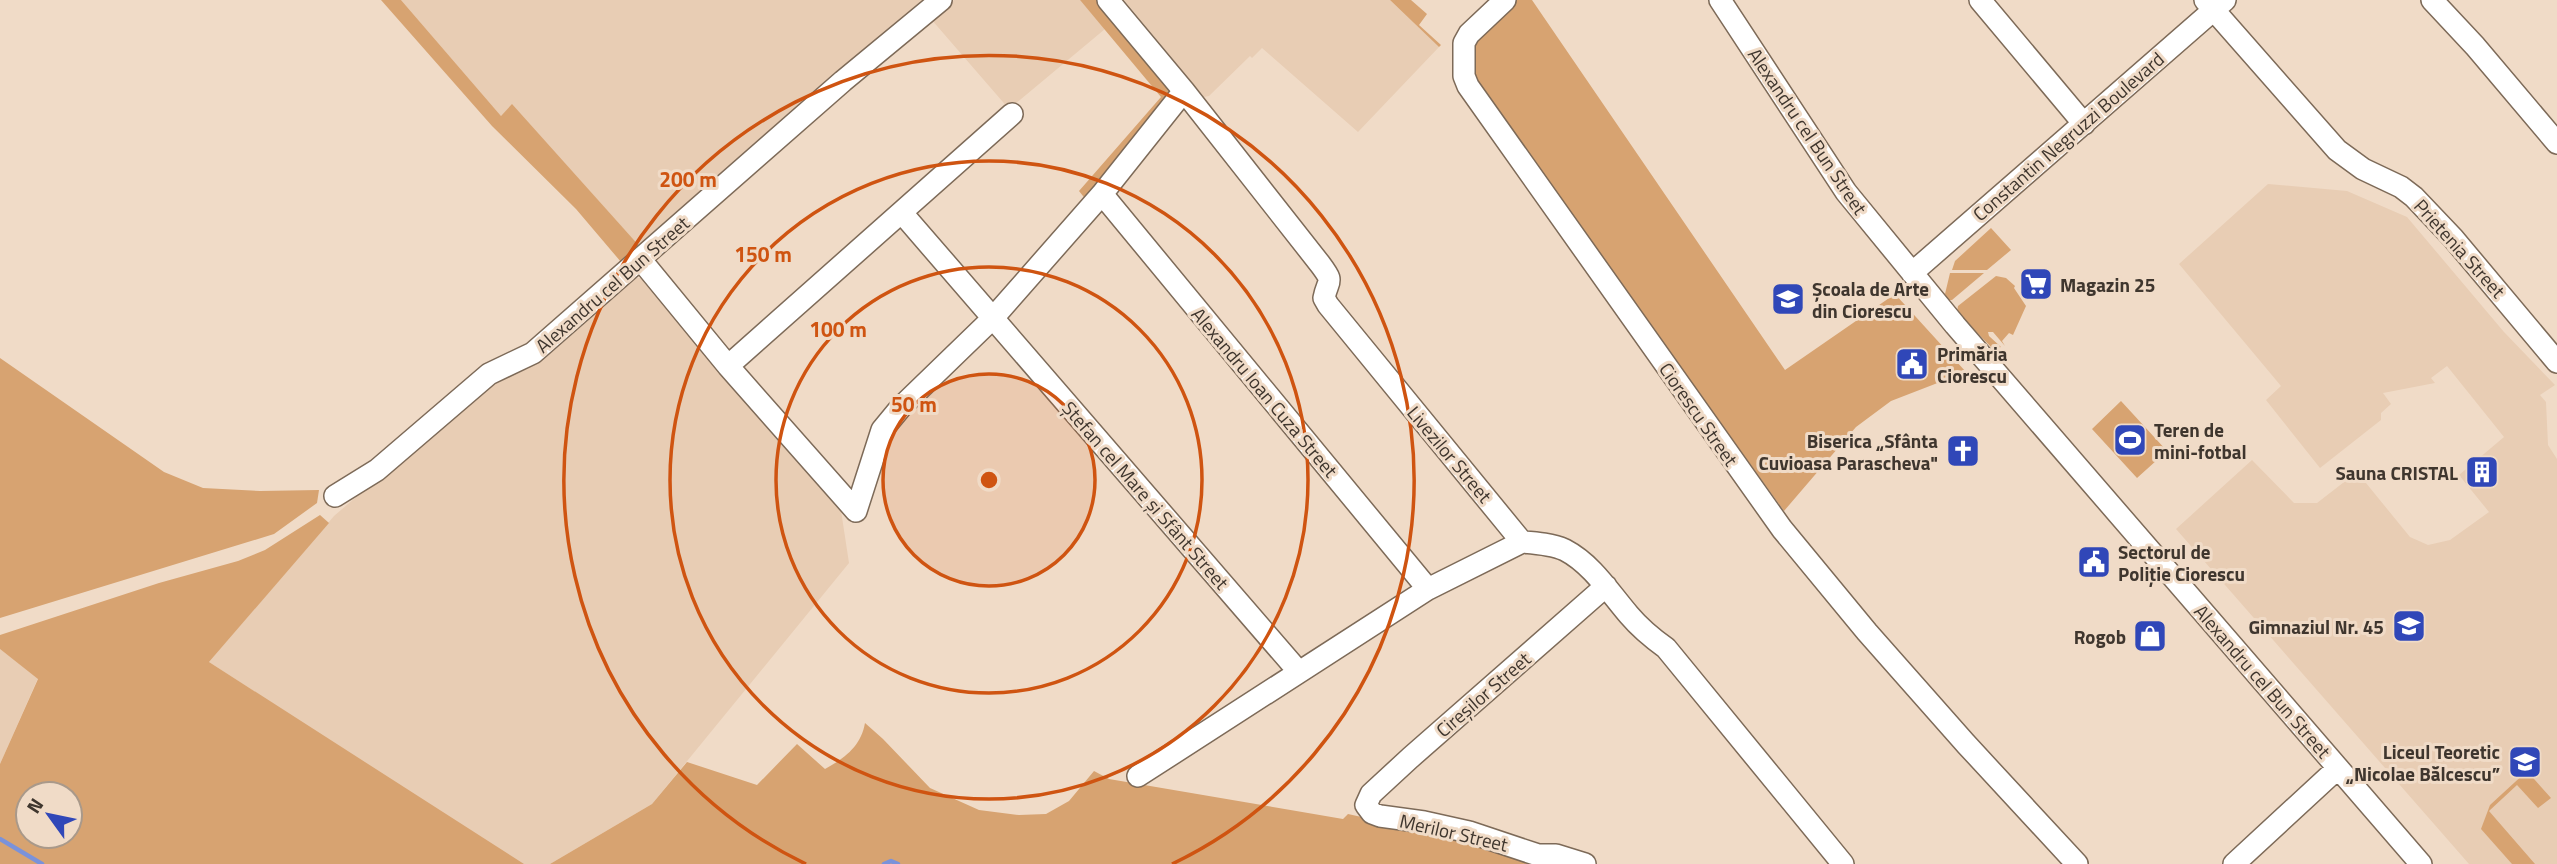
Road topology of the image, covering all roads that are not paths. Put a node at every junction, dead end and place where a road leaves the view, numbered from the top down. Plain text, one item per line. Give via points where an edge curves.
1 (941, 0) edge
2 (1108, 0) edge
3 (1505, 0) edge
4 (1720, 0) edge
5 (1980, 0) edge
6 (2432, 0) edge
7 (2215, 3) edge
8 (1184, 91) junction
9 (1012, 114) dead end
10 (2084, 124) junction
11 (2557, 142) edge
12 (1102, 194) junction
13 (902, 213) junction
14 (641, 261) junction
15 (1912, 273) junction
16 (993, 318) junction
17 (2557, 362) edge
18 (728, 366) junction
19 (335, 496) dead end
20 (1522, 541) junction
21 (1605, 586) junction
22 (1428, 589) junction
23 (1299, 672) junction
24 (2338, 768) junction
25 (1138, 776) dead end
26 (1366, 805) joint
27 (1585, 864) edge
28 (1843, 864) edge
29 (2077, 864) edge
30 (2234, 864) edge
31 (2421, 864) edge

1 - 14 street, Alexandru cel Bun Street
2 - 8 street, Livezilor Street
3 - 29 street, Ciorescu Street via 1464,43 1468,86 1782,529 1965,744
4 - 15 street, Alexandru cel Bun Street via 1846,192
5 - 10 street
6 - 11 street
7 - 10 street, Constantin Negruzzi Boulevard
7 - 17 street, Prietenia Street via 2337,150 2414,197
8 - 12 street
8 - 20 street, Livezilor Street via 1329,277 1324,298 1328,305
9 - 13 street
10 - 15 street, Constantin Negruzzi Boulevard
12 - 16 street
12 - 22 street, Alexandru Ioan Cuza Street
13 - 16 street, Ștefan cel Mare și Sfânt Street
13 - 18 street
14 - 18 street
14 - 19 street, Alexandru cel Bun Street via 533,353 489,374 377,470
15 - 24 street, Alexandru cel Bun Street
16 - 18 street via 882,430 856,511
16 - 23 street, Ștefan cel Mare și Sfânt Street
20 - 21 street via 1565,550
20 - 22 street
21 - 26 street, Cireșilor Street via 1410,758 1371,794
21 - 28 street via 1646,633 1666,648
22 - 23 street
23 - 25 street
24 - 30 street
24 - 31 street, Alexandru cel Bun Street
26 - 27 street, Merilor Street via 1380,816 1469,832 1538,855

